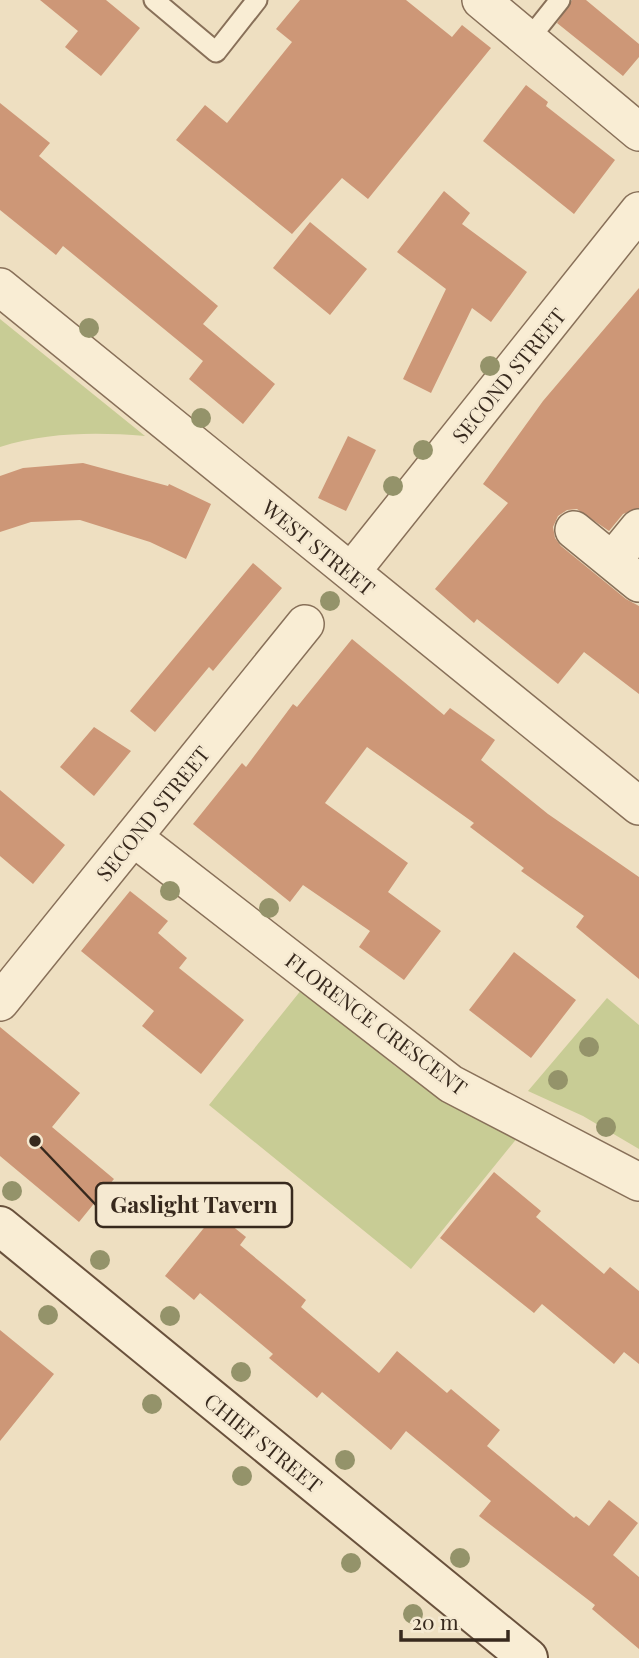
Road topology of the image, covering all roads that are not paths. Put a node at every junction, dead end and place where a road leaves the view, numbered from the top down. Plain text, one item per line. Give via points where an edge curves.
1 (154, 0) edge
2 (257, 0) edge
3 (481, 0) edge
4 (560, 0) edge
5 (529, 39) junction
6 (639, 132) edge
7 (639, 211) edge
8 (0, 287) edge
9 (639, 528) edge
10 (574, 530) dead end
11 (351, 572) junction
12 (626, 572) edge
13 (304, 624) dead end
14 (638, 804) edge
15 (133, 836) junction
16 (0, 1002) edge
17 (639, 1182) edge
18 (0, 1226) edge
19 (528, 1658) edge

1 - 2 lane via 216,52
3 - 5 street
4 - 5 lane
5 - 6 street
7 - 11 street, SECOND STREET
8 - 11 street, WEST STREET
9 - 12 street
10 - 12 street
11 - 14 street, WEST STREET
13 - 15 street, SECOND STREET
15 - 16 street, SECOND STREET
15 - 17 street, FLORENCE CRESCENT via 451,1084
18 - 19 street, CHIEF STREET

